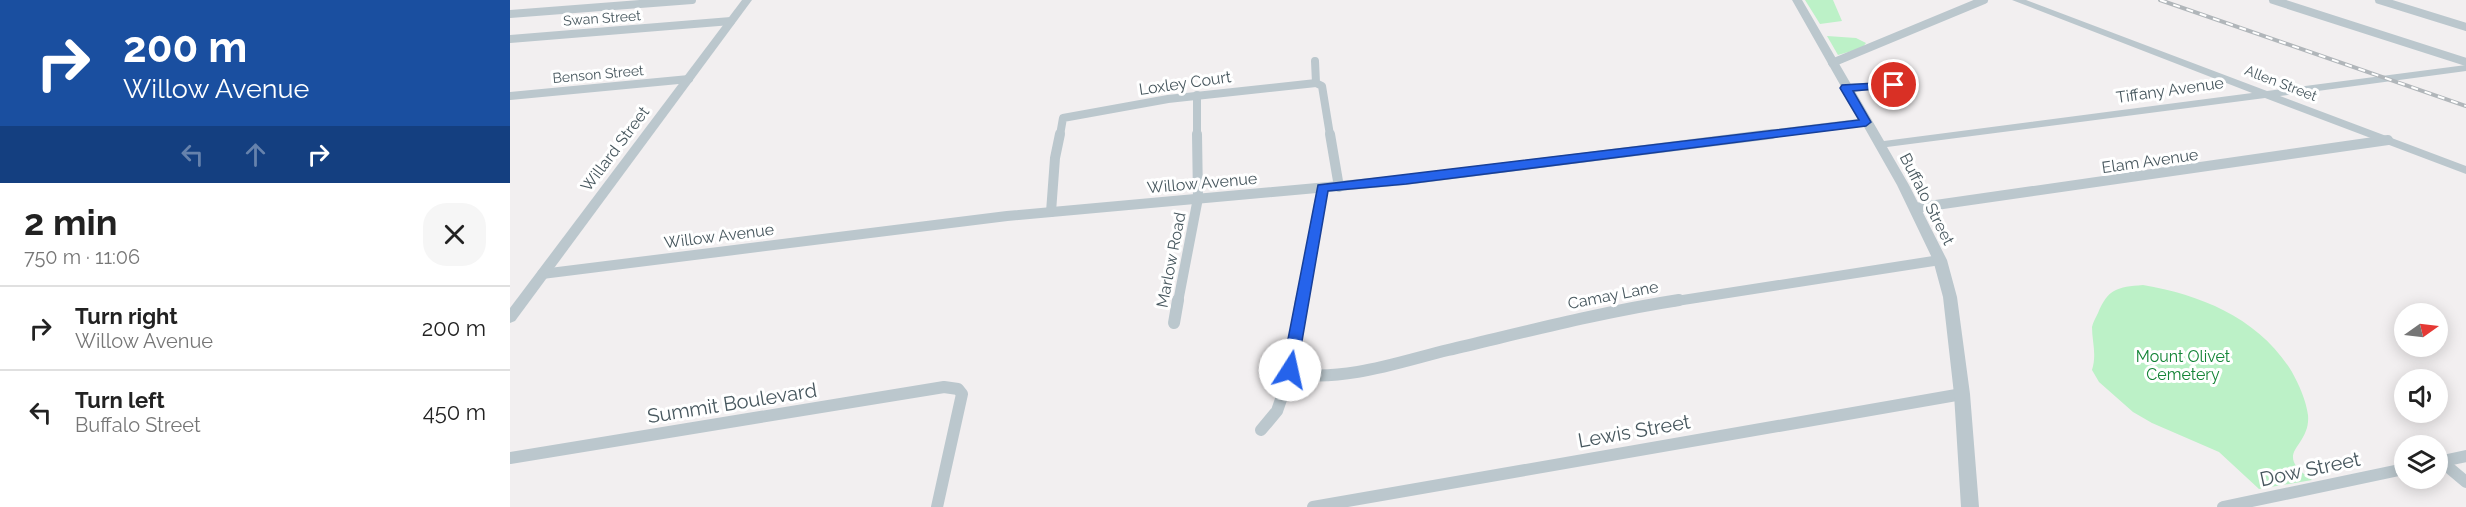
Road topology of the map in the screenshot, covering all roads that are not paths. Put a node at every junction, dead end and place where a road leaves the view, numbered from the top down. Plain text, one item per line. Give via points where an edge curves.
1 (692, 0) edge
2 (747, 0) edge
3 (1797, 0) edge
4 (1984, 0) edge
5 (2017, 0) edge
6 (2273, 0) edge
7 (2379, 0) edge
8 (510, 14) edge
9 (731, 21) junction
10 (2466, 27) edge
11 (510, 39) edge
12 (1315, 61) dead end
13 (2466, 62) edge
14 (1832, 63) junction
15 (2466, 68) edge
16 (689, 79) junction
17 (1316, 83) junction
18 (1846, 88) junction
19 (2265, 93) junction
20 (1906, 94) dead end
21 (1197, 95) junction
22 (510, 96) edge
23 (1866, 122) junction
24 (2388, 140) junction
25 (1880, 145) junction
26 (2466, 170) edge
27 (1339, 187) junction
28 (1322, 188) junction
29 (1198, 198) junction
30 (1916, 208) junction
31 (1051, 212) junction
32 (1940, 260) junction
33 (542, 274) junction
34 (510, 318) edge
35 (1173, 323) dead end
36 (1296, 374) junction
37 (1962, 394) junction
38 (1261, 430) dead end
39 (2466, 456) edge
40 (510, 458) edge
41 (2448, 460) edge
42 (2448, 469) edge
43 (2394, 471) edge
44 (2466, 482) edge
45 (937, 507) edge
46 (1313, 507) edge
47 (1970, 507) edge
48 (2223, 507) edge

1 - 8 street
2 - 9 street, Willard Street
3 - 14 street, Buffalo Street
4 - 14 street
5 - 19 street, Allen Street
6 - 13 street
7 - 10 street
9 - 11 street, Swan Street
9 - 16 street, Willard Street
12 - 17 street
14 - 18 street, Buffalo Street
15 - 19 street, Tiffany Avenue
16 - 22 street, Benson Street
16 - 33 street, Willard Street
17 - 21 street, Loxley Court
17 - 27 street via 1322,86
18 - 20 street via 1896,85
18 - 23 street, Buffalo Street
19 - 24 street, Allen Street
19 - 25 street, Tiffany Avenue
21 - 29 street, Marlow Road
21 - 31 street, Loxley Court via 1071,116 1061,121
23 - 25 street, Buffalo Street
23 - 27 street, Willow Avenue
24 - 26 street, Allen Street
24 - 30 street, Elam Avenue
25 - 30 street, Buffalo Street
27 - 28 street, Willow Avenue
28 - 29 street, Willow Avenue
28 - 36 street via 1290,359 1290,370
29 - 31 street, Willow Avenue
29 - 35 street, Marlow Road
30 - 32 street, Buffalo Street
31 - 33 street, Willow Avenue
32 - 36 street, Camay Lane via 1616,310 1366,370
32 - 37 street, Buffalo Street via 1950,297
33 - 34 street, Willard Street
36 - 38 street via 1288,380 1277,411
37 - 46 street, Lewis Street
37 - 47 street, Buffalo Street
39 - 41 street
40 - 45 street, Summit Boulevard via 944,387 962,394
42 - 44 street
43 - 48 street, Dow Street

